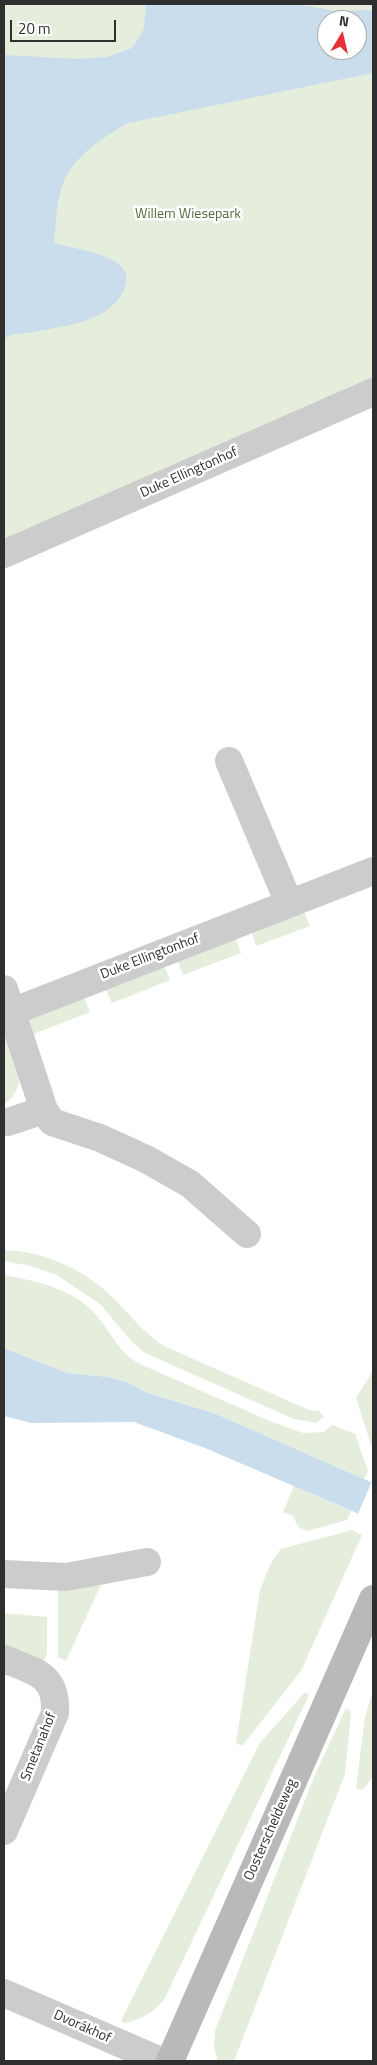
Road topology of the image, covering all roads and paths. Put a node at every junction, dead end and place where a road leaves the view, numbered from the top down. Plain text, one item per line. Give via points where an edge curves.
1 (373, 392) edge
2 (4, 554) edge
3 (229, 760) dead end
4 (373, 872) edge
5 (288, 904) junction
6 (7, 1005) edge
7 (44, 1110) junction
8 (8, 1122) dead end
9 (247, 1234) dead end
10 (147, 1562) dead end
11 (4, 1574) edge
12 (373, 1599) edge
13 (4, 1659) edge
14 (4, 1831) edge
15 (4, 1993) edge
16 (161, 2061) edge
17 (170, 2061) edge

1 - 2 street, Duke Ellingtonhof
3 - 5 street
4 - 5 street, Duke Ellingtonhof
5 - 6 street, Duke Ellingtonhof
6 - 7 street, Duke Ellingtonhof
7 - 8 street
7 - 9 street via 52,1122 100,1138 190,1184
10 - 11 street via 66,1577
12 - 17 street, Oosterscheldeweg
13 - 14 street, Smetanahof via 39,1674 52,1686 56,1697 55,1713
15 - 16 street, Dvorákhof

